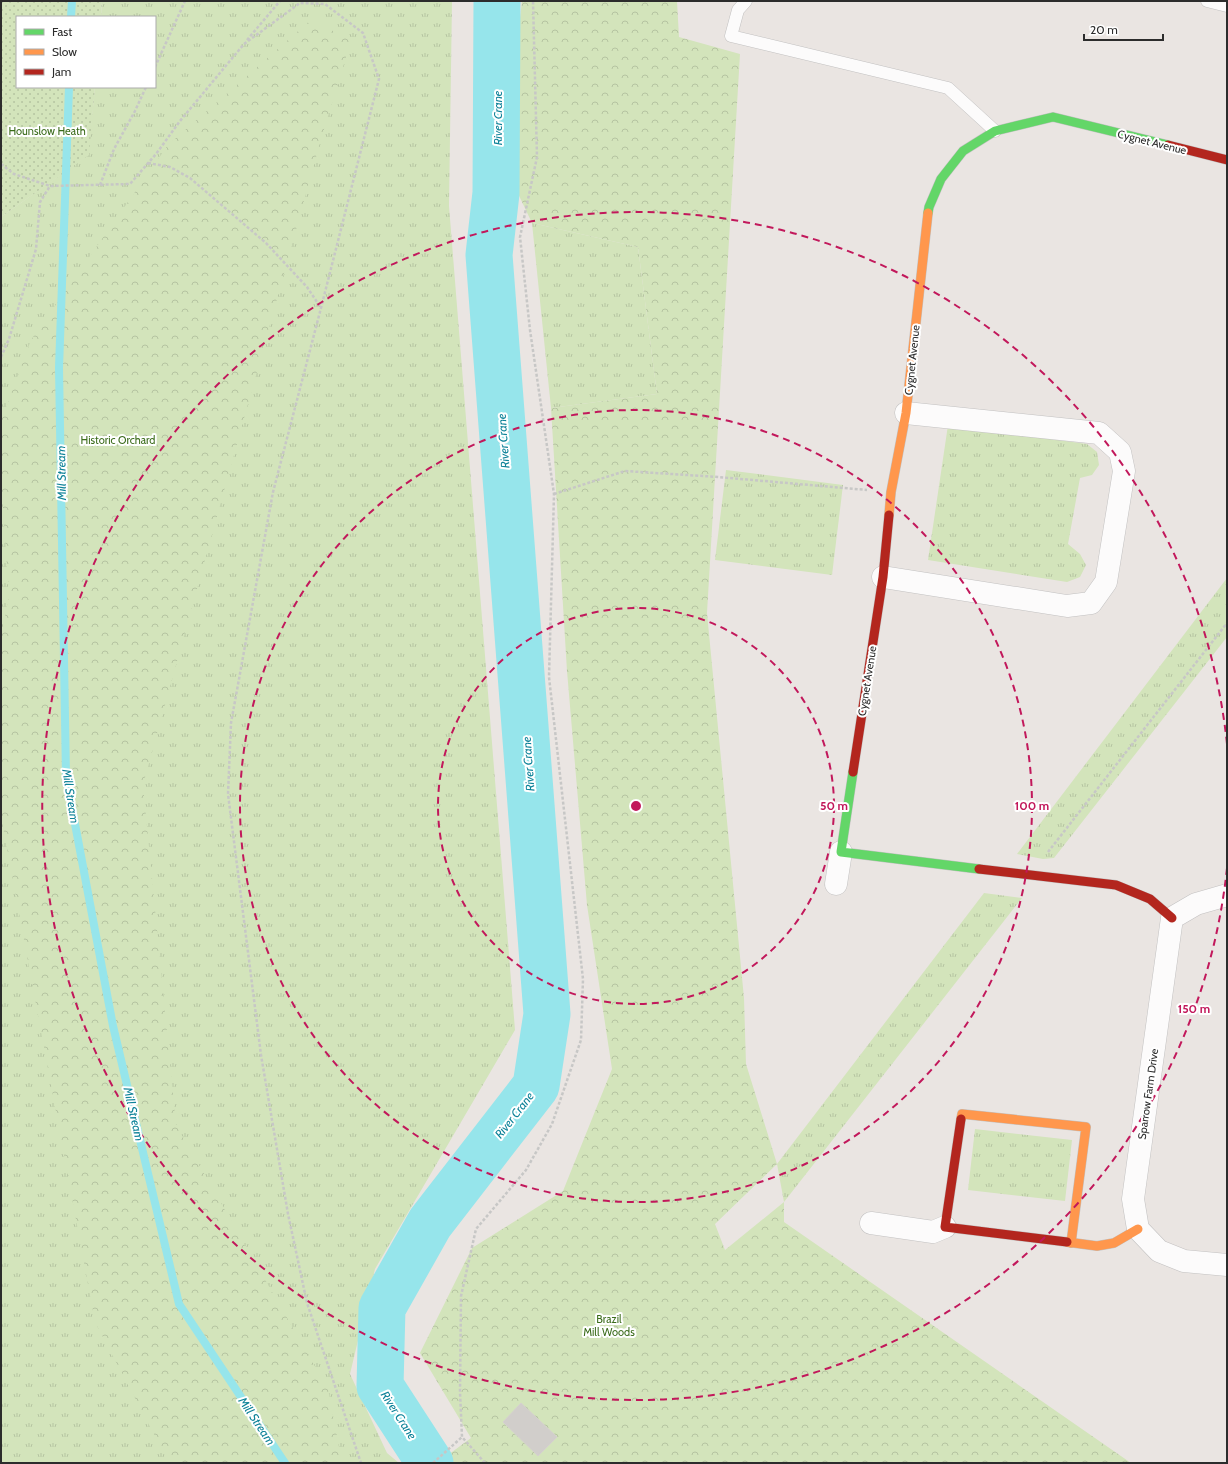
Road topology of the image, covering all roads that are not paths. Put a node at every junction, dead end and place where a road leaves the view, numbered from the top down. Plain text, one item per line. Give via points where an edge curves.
1 (746, 1) edge
2 (1207, 1) edge
3 (1227, 6) edge
4 (995, 131) junction
5 (1227, 160) edge
6 (906, 413) junction
7 (883, 577) junction
8 (840, 852) junction
9 (836, 884) dead end
10 (1227, 895) edge
11 (1172, 918) junction
12 (871, 1223) dead end
13 (945, 1227) junction
14 (1138, 1229) junction
15 (1071, 1243) junction
16 (1227, 1265) edge

1 - 4 lane via 738,10 731,36 948,88
2 - 3 lane
4 - 5 street, Cygnet Avenue via 1053,117
4 - 6 street, Cygnet Avenue via 963,151 941,179 929,207
6 - 7 street, Cygnet Avenue via 891,492
6 - 7 street via 1099,433 1120,452 1124,471 1106,582 1091,603 1067,606
7 - 8 street, Cygnet Avenue
8 - 9 street, Cygnet Avenue
8 - 11 street via 1116,885 1150,899
10 - 11 street via 1196,904
11 - 14 street, Sparrow Farm Drive via 1133,1199
12 - 13 street via 922,1232 933,1232
13 - 15 street
13 - 15 street via 962,1114 1086,1127
14 - 15 street via 1114,1243 1097,1246
14 - 16 street via 1159,1251 1184,1262

